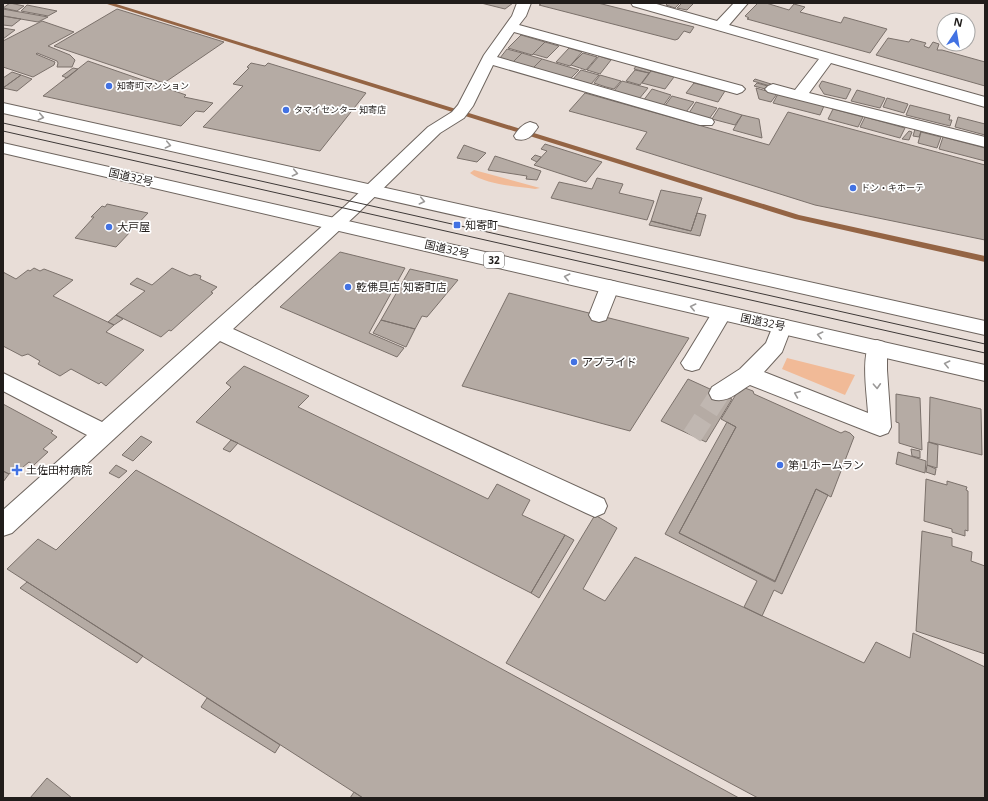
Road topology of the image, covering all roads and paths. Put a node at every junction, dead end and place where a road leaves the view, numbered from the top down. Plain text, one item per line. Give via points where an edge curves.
1 (524, 3) edge
2 (638, 3) edge
3 (741, 3) edge
4 (720, 27) junction
5 (511, 28) junction
6 (827, 58) junction
7 (489, 59) junction
8 (737, 89) dead end
9 (774, 89) dead end
10 (799, 95) junction
11 (985, 102) edge
12 (3, 108) edge
13 (706, 122) dead end
14 (985, 142) edge
15 (3, 148) edge
16 (372, 190) junction
17 (336, 224) junction
18 (609, 287) junction
19 (722, 313) junction
20 (599, 315) dead end
21 (782, 326) junction
22 (985, 328) edge
23 (218, 331) junction
24 (877, 348) junction
25 (692, 363) dead end
26 (985, 373) edge
27 (748, 375) junction
28 (3, 381) edge
29 (720, 394) tunnel mouth
30 (105, 434) junction
31 (595, 506) dead end
32 (3, 525) edge

1 - 5 main road
2 - 4 main road
3 - 4 main road
4 - 6 main road
5 - 7 main road
5 - 8 main road
6 - 10 main road
6 - 11 main road
7 - 13 main road
7 - 16 main road via 461,111 437,127
9 - 10 main road
10 - 14 main road
12 -> 16 main road
15 - 17 main road, 国道32号 / 32
16 - 17 main road
16 -> 22 main road
18 -> 17 main road, 国道32号 / 32
17 - 23 main road
19 -> 18 main road, 国道32号 / 32
18 - 20 main road
19 - 21 main road, 国道32号 / 32
19 - 25 main road
24 -> 21 main road, 国道32号 / 32
21 - 27 main road via 775,347
23 - 30 main road
23 - 31 main road
26 -> 24 main road, 国道32号 / 32
24 -> 27 main road via 880,427
27 - 29 main road
28 - 30 main road
30 - 32 main road

